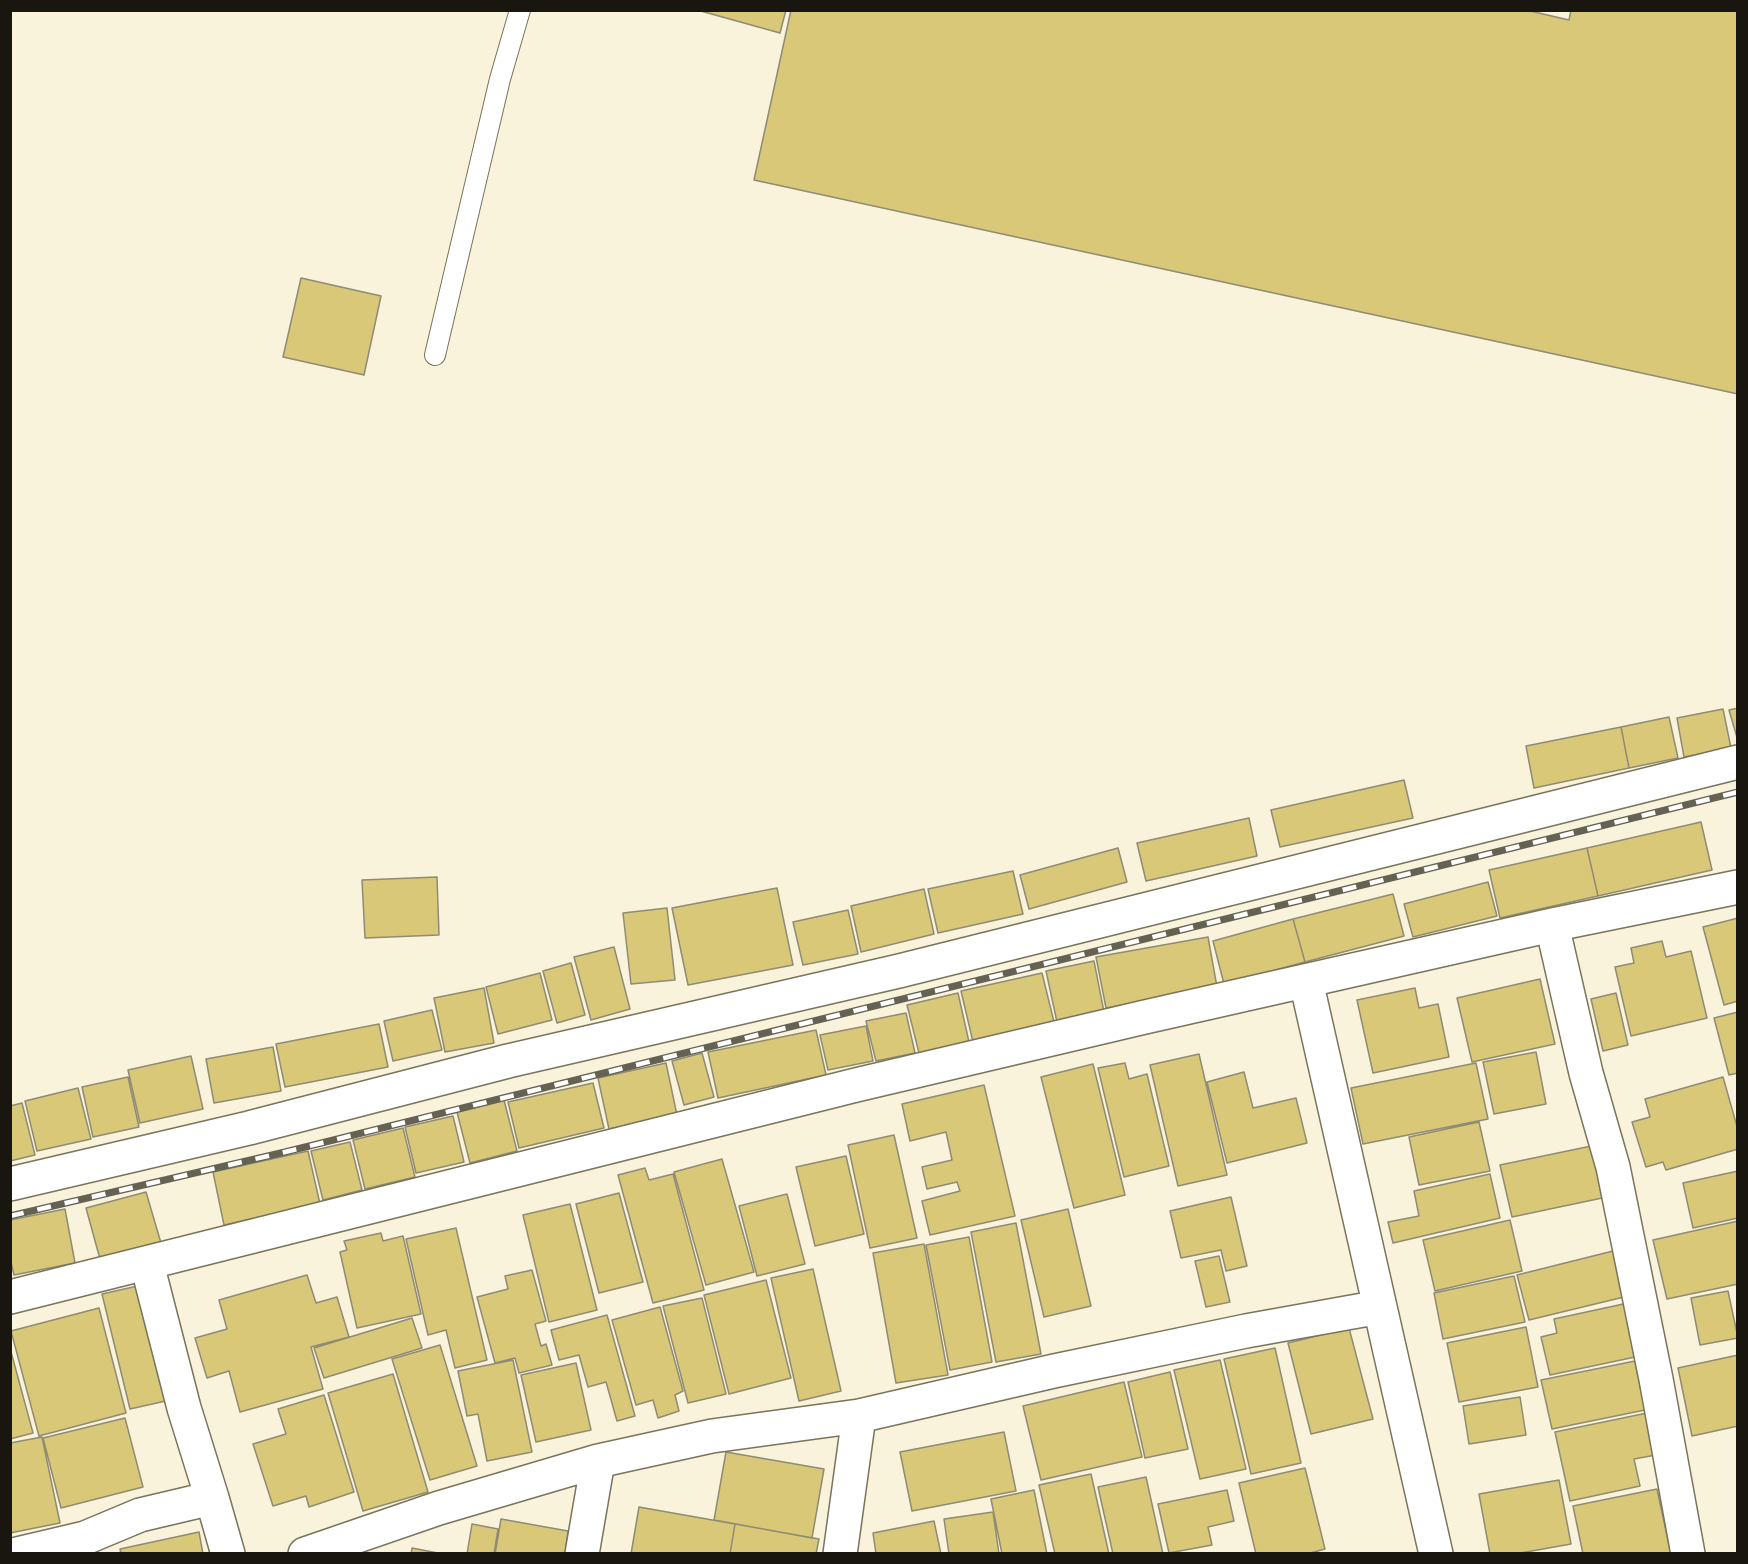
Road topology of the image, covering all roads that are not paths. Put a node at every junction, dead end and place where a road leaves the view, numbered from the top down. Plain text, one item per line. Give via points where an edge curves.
1 (520, 10) edge
2 (435, 356) dead end
3 (1737, 762) edge
4 (1737, 887) edge
5 (1551, 925) junction
6 (1306, 981) junction
7 (10, 1184) edge
8 (147, 1264) junction
9 (10, 1297) edge
10 (1380, 1307) junction
11 (859, 1416) junction
12 (598, 1461) junction
13 (212, 1498) junction
14 (1435, 1553) edge
15 (17, 1554) edge
16 (228, 1554) edge
17 (305, 1554) edge
18 (582, 1554) edge
19 (840, 1554) edge
20 (1688, 1554) edge

1 - 2 lane
3 - 7 street via 899,971 508,1061
4 - 5 street
5 - 6 street
5 - 20 street via 1613,1167
6 - 8 street via 868,1083
6 - 10 street
8 - 9 street
8 - 13 street
10 - 11 street via 1246,1331
10 - 14 street
11 - 12 street via 712,1436
11 - 19 street
12 - 17 street via 439,1508
12 - 18 street
13 - 15 street via 140,1515 85,1538
13 - 16 street

